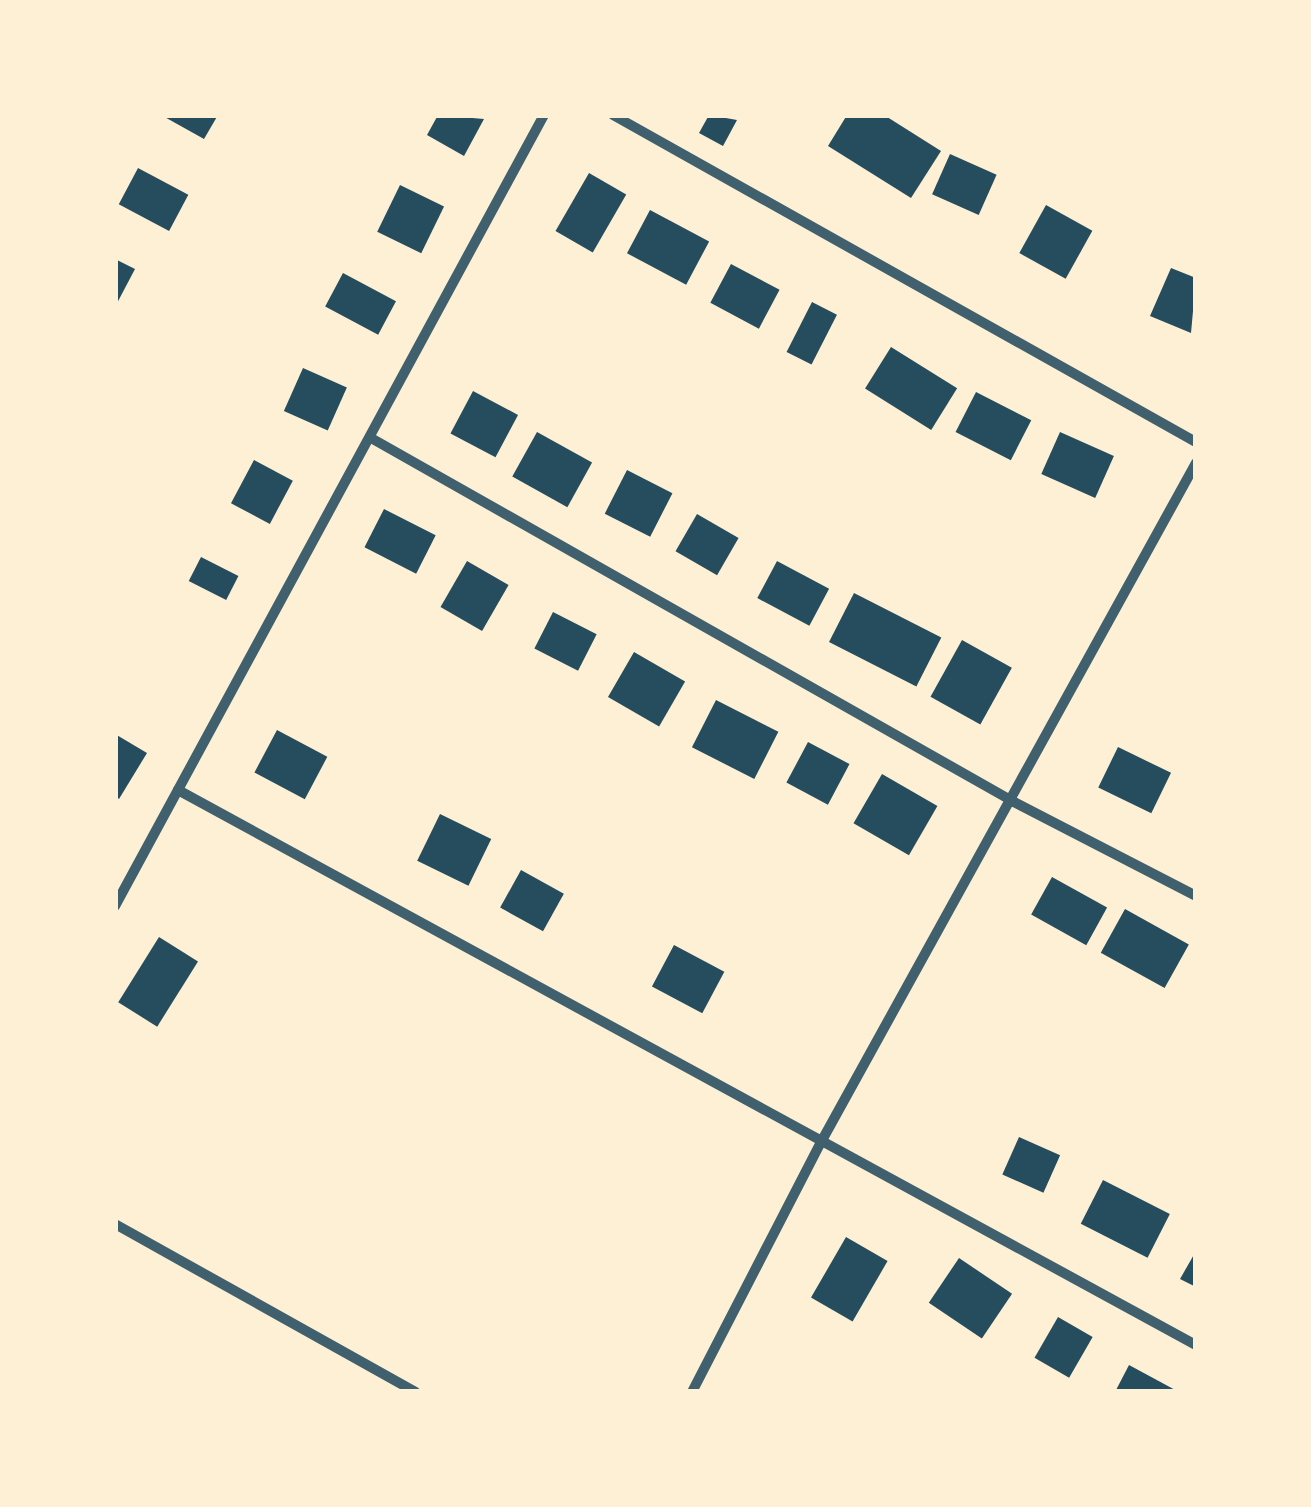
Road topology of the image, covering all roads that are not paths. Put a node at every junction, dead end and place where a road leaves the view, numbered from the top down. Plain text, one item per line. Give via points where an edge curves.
1 (544, 115) edge
2 (613, 115) edge
3 (371, 438) junction
4 (1196, 442) edge
5 (1196, 463) edge
6 (178, 790) junction
7 (1014, 802) junction
8 (1196, 896) edge
9 (115, 906) edge
10 (820, 1144) junction
11 (115, 1224) edge
12 (1196, 1345) edge
13 (415, 1392) edge
14 (692, 1392) edge

1 - 3 street
2 - 4 street
3 - 6 street
3 - 7 street
5 - 7 street
6 - 9 street
6 - 10 street
7 - 8 street
7 - 10 street
10 - 12 street
10 - 14 street
11 - 13 street

